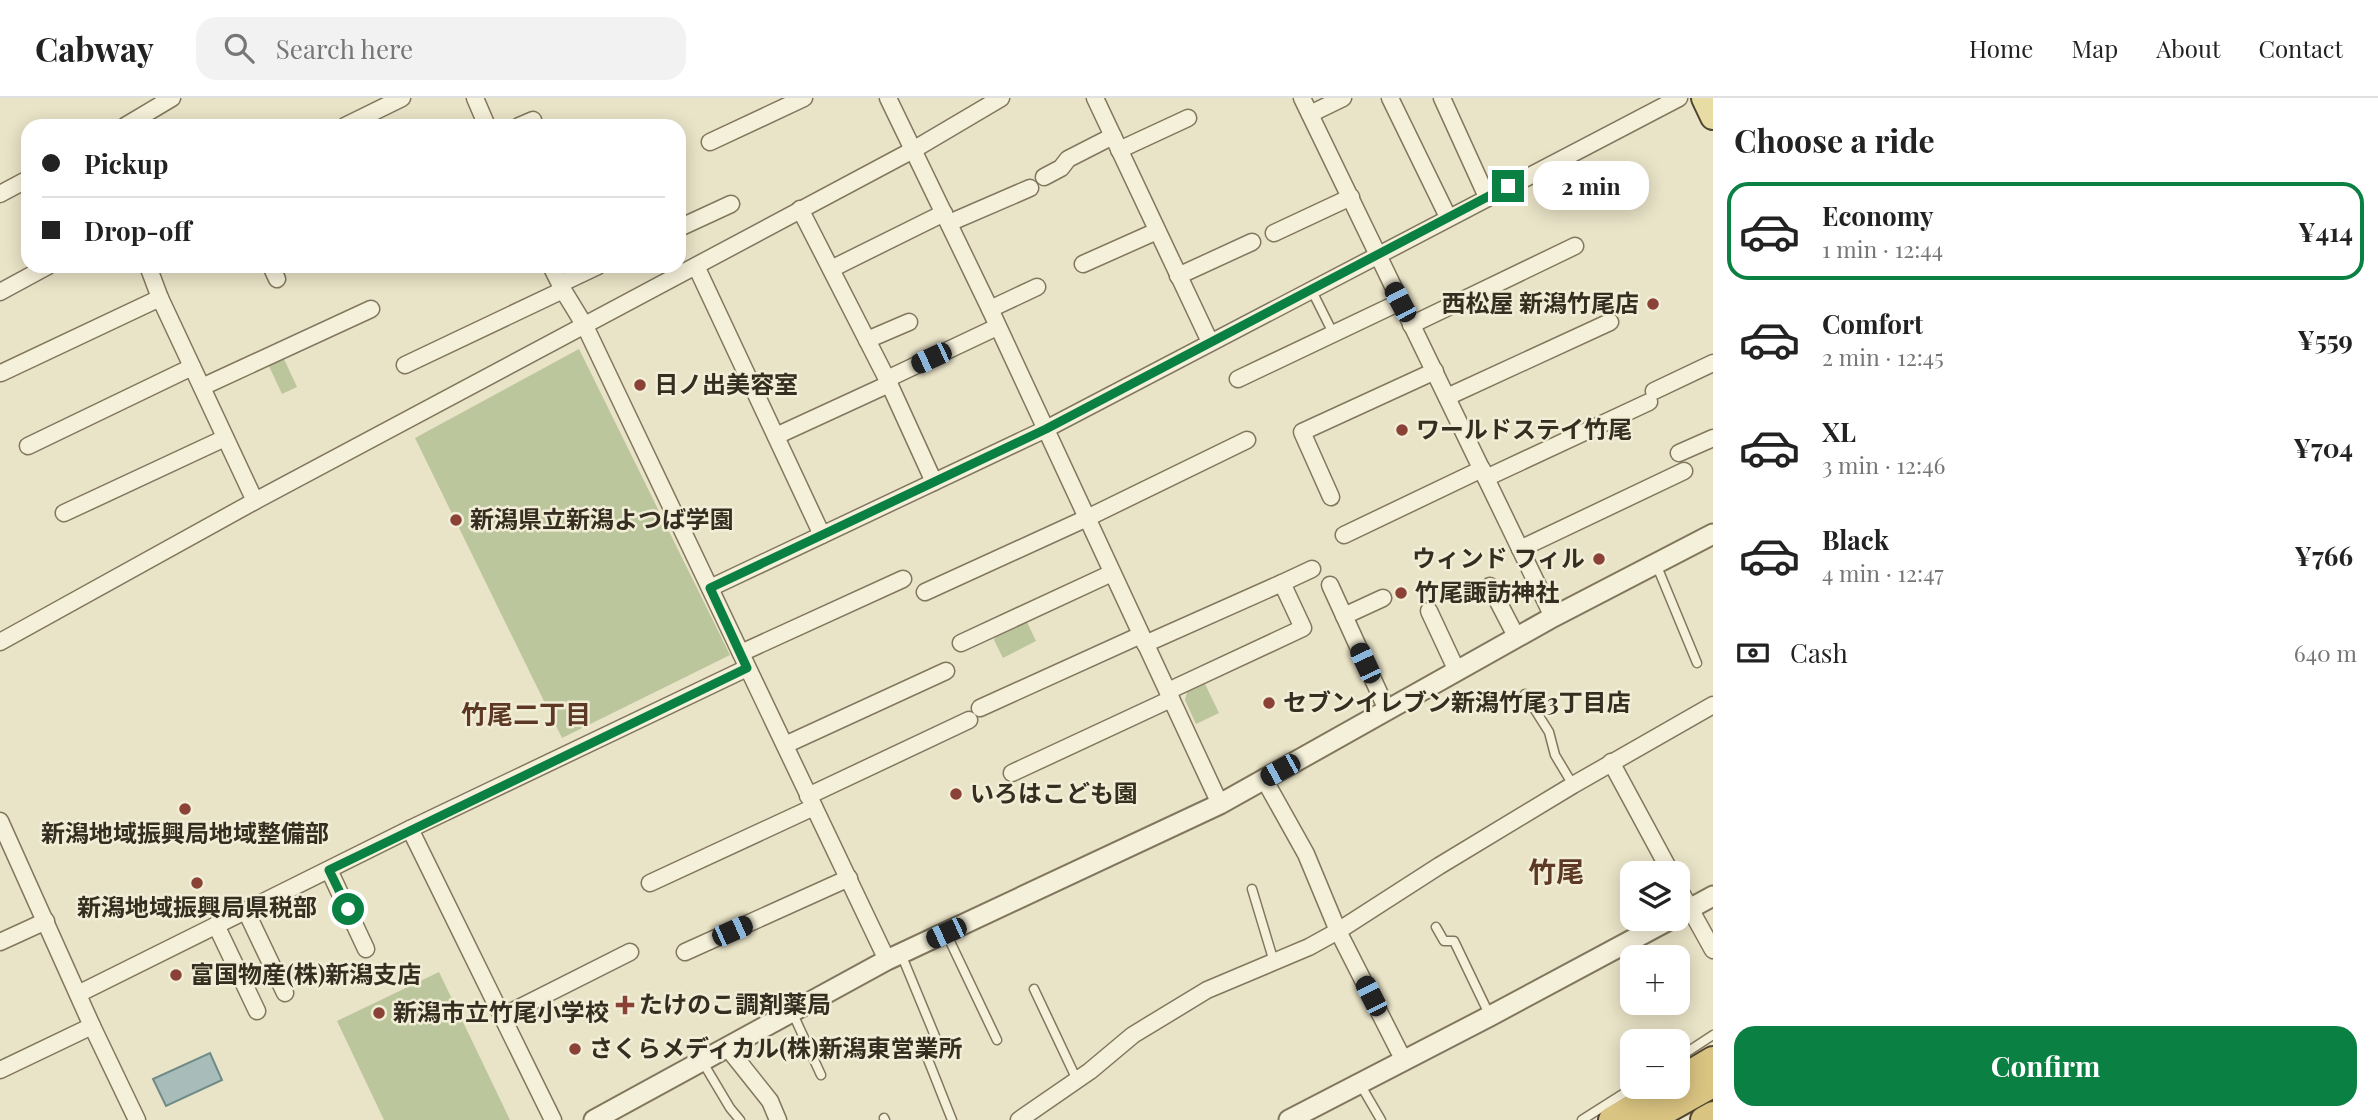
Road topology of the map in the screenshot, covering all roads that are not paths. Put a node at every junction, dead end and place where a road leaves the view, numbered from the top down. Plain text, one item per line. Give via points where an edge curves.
1 (172, 98) edge
2 (402, 98) edge
3 (475, 98) edge
4 (804, 98) edge
5 (888, 98) edge
6 (1001, 98) edge
7 (1095, 98) edge
8 (1302, 98) edge
9 (1343, 98) edge
10 (1390, 98) edge
11 (1442, 98) edge
12 (1679, 98) edge
13 (1704, 98) edge
14 (1310, 114) junction
15 (1713, 117) edge
16 (1188, 118) dead end
17 (137, 119) edge
18 (359, 119) edge
19 (485, 119) edge
20 (710, 142) dead end
21 (1116, 143) junction
22 (913, 150) junction
23 (1044, 177) dead end
24 (21, 183) edge
25 (1030, 188) dead end
26 (0, 194) edge
27 (1351, 197) junction
28 (1487, 197) junction
29 (731, 204) dead end
30 (800, 209) junction
31 (1448, 217) junction
32 (946, 218) junction
33 (686, 225) edge
34 (1157, 231) junction
35 (1273, 233) dead end
36 (1252, 242) dead end
37 (1575, 246) dead end
38 (1376, 256) junction
39 (1083, 264) dead end
40 (696, 266) junction
41 (831, 269) junction
42 (686, 271) edge
43 (35, 273) edge
44 (151, 273) edge
45 (554, 273) edge
46 (586, 273) edge
47 (683, 273) edge
48 (1178, 276) junction
49 (1037, 286) dead end
50 (561, 287) junction
51 (1311, 289) junction
52 (0, 292) edge
53 (160, 298) junction
54 (1400, 302) junction
55 (371, 309) dead end
56 (990, 309) junction
57 (909, 322) dead end
58 (1610, 322) dead end
59 (1411, 325) junction
60 (585, 326) junction
61 (997, 327) junction
62 (1333, 333) junction
63 (867, 340) junction
64 (1210, 342) junction
65 (1713, 363) edge
66 (405, 365) dead end
67 (192, 367) junction
68 (1435, 371) junction
69 (1, 373) edge
70 (1238, 379) dead end
71 (888, 382) junction
72 (202, 387) junction
73 (1447, 397) junction
74 (1046, 429) junction
75 (776, 436) junction
76 (225, 438) junction
77 (1713, 438) edge
78 (1247, 440) dead end
79 (28, 446) dead end
80 (1679, 453) dead end
81 (1684, 471) dead end
82 (1484, 474) junction
83 (934, 482) junction
84 (1331, 497) dead end
85 (255, 501) junction
86 (64, 513) dead end
87 (1087, 518) junction
88 (1713, 534) edge
89 (822, 535) junction
90 (1344, 535) dead end
91 (1520, 549) junction
92 (1656, 564) junction
93 (1312, 569) dead end
94 (1112, 573) junction
95 (903, 579) dead end
96 (1282, 583) junction
97 (1330, 585) dead end
98 (1490, 586) dead end
99 (710, 588) junction
100 (925, 592) dead end
101 (1383, 598) dead end
102 (1429, 611) dead end
103 (1344, 616) junction
104 (1553, 617) junction
105 (1517, 638) junction
106 (1143, 639) junction
107 (0, 642) edge
108 (961, 643) dead end
109 (744, 660) junction
110 (1697, 663) dead end
111 (946, 671) dead end
112 (1457, 671) junction
113 (1525, 694) dead end
114 (1169, 695) junction
115 (1713, 705) edge
116 (1387, 710) junction
117 (785, 746) junction
118 (1611, 762) junction
119 (1012, 774) dead end
120 (1264, 779) junction
121 (1573, 785) junction
122 (811, 801) junction
123 (1220, 804) junction
124 (0, 821) edge
125 (410, 829) junction
126 (1665, 861) edge
127 (329, 870) junction
128 (849, 878) junction
129 (650, 883) dead end
130 (1252, 889) dead end
131 (1713, 897) edge
132 (1690, 909) edge
133 (246, 911) junction
134 (1690, 920) edge
135 (46, 921) junction
136 (216, 925) junction
137 (1436, 927) dead end
138 (1338, 931) junction
139 (1649, 931) edge
140 (946, 933) junction
141 (0, 942) edge
142 (366, 949) dead end
143 (1713, 950) edge
144 (630, 952) dead end
145 (685, 952) dead end
146 (894, 957) junction
147 (1274, 962) junction
148 (1034, 989) dead end
149 (78, 993) junction
150 (285, 993) dead end
151 (257, 1011) dead end
152 (791, 1011) junction
153 (503, 1016) junction
154 (1490, 1017) junction
155 (92, 1026) junction
156 (1713, 1035) edge
157 (996, 1040) dead end
158 (727, 1047) junction
159 (1690, 1050) edge
160 (1713, 1060) edge
161 (702, 1061) junction
162 (1404, 1061) junction
163 (0, 1070) edge
164 (1690, 1074) edge
165 (821, 1075) dead end
166 (1077, 1080) junction
167 (1360, 1084) junction
168 (1713, 1084) edge
169 (1620, 1096) edge
170 (1649, 1099) edge
171 (1713, 1115) edge
172 (137, 1120) edge
173 (553, 1120) edge
174 (594, 1120) edge
175 (740, 1120) edge
176 (778, 1120) edge
177 (952, 1120) edge
178 (1018, 1120) edge
179 (1289, 1120) edge
180 (1381, 1120) edge
181 (1582, 1120) edge
182 (1612, 1120) edge
183 (1648, 1120) edge
184 (1704, 1120) edge

1 - 17 street
2 - 18 street
3 - 19 street
4 - 20 street
5 - 22 street
6 - 22 street
7 - 21 street
8 - 14 street
9 - 14 street
10 - 31 street
11 - 28 street
12 - 28 street
13 - 15 main road
14 - 27 street
16 - 21 street
21 - 23 street via 1068,159
21 - 34 street
22 - 30 street
22 - 32 street
24 - 26 street
25 - 32 street
27 - 35 street
27 - 38 street
28 - 31 street
29 - 33 street
30 - 40 street
30 - 41 street
31 - 38 street
32 - 41 street
32 - 56 street
34 - 39 street
34 - 48 street
36 - 48 street
37 - 59 street
38 - 51 street
38 - 54 street
40 - 42 street
40 - 75 street
41 - 63 street
43 - 52 street
44 - 53 street
45 - 50 street
46 - 50 street
47 - 60 street
48 - 64 street
49 - 56 street
50 - 60 street
50 - 66 street
51 - 62 lane
51 - 64 street
53 - 67 street
53 - 69 street
54 - 59 street
54 - 62 street
55 - 72 street
56 - 61 street
57 - 63 street
58 - 73 street
59 - 68 street
60 - 85 street
60 - 99 street
61 - 71 street
61 - 74 street
62 - 70 street
63 - 71 street
64 - 74 street
65 - 82 street via 1652,397
67 - 72 street
67 - 79 street
68 - 73 street
68 - 84 street via 1302,432
71 - 75 street
71 - 83 street
72 - 76 street
73 - 82 street
74 - 83 street
74 - 87 street
75 - 89 street
76 - 85 street
76 - 86 street
77 - 80 street
78 - 87 street
81 - 91 street
82 - 90 street
82 - 91 street
83 - 89 street
85 - 107 street
87 - 94 street
87 - 100 street
88 - 92 street
89 - 99 street
91 - 104 street
92 - 104 street
92 - 110 lane
93 - 96 street
94 - 106 street
94 - 108 street
95 - 109 street
96 - 106 street
96 - 114 street via 1303,628
97 - 103 street
98 - 105 street
99 - 109 street
101 - 103 street
102 - 112 street
103 - 116 street
104 - 105 street
105 - 112 street
106 - 114 street
106 - 122 street via 975,714
109 - 117 street
109 - 125 street
111 - 117 street
112 - 116 street
113 - 121 lane
114 - 119 street
114 - 123 street
115 - 118 street
116 - 120 street
117 - 122 street
118 - 121 street
118 - 126 street
120 - 123 street
120 - 138 street via 1306,854
121 - 138 street
122 - 128 street
122 - 129 street
123 - 140 street
124 - 135 street
125 - 127 street
125 - 153 street
127 - 133 street
127 - 142 street
128 - 145 street
128 - 146 street
130 - 147 lane
131 - 132 street
133 - 136 street
133 - 150 street
134 - 143 street
135 - 141 street
135 - 149 street
136 - 149 street
136 - 151 street
137 - 154 lane via 1444,941 1454,941
138 - 147 street
138 - 162 street
139 - 154 street
140 - 146 street
140 - 157 lane
144 - 153 street
146 - 152 street
146 - 177 lane via 937,1041 935,1053 927,1057
147 - 166 street via 1208,990 1143,1028
148 - 166 lane
149 - 155 street
152 - 158 street
152 - 165 lane
153 - 173 street
154 - 162 street
155 - 163 street
155 - 172 street
156 - 159 lane
158 - 161 street
158 - 176 street via 770,1101
160 - 164 highway
161 - 174 street
161 - 175 lane
162 - 167 street
166 - 178 street
167 - 179 street
167 - 180 lane
168 - 183 highway
169 - 181 lane
170 - 182 highway
171 - 184 highway

